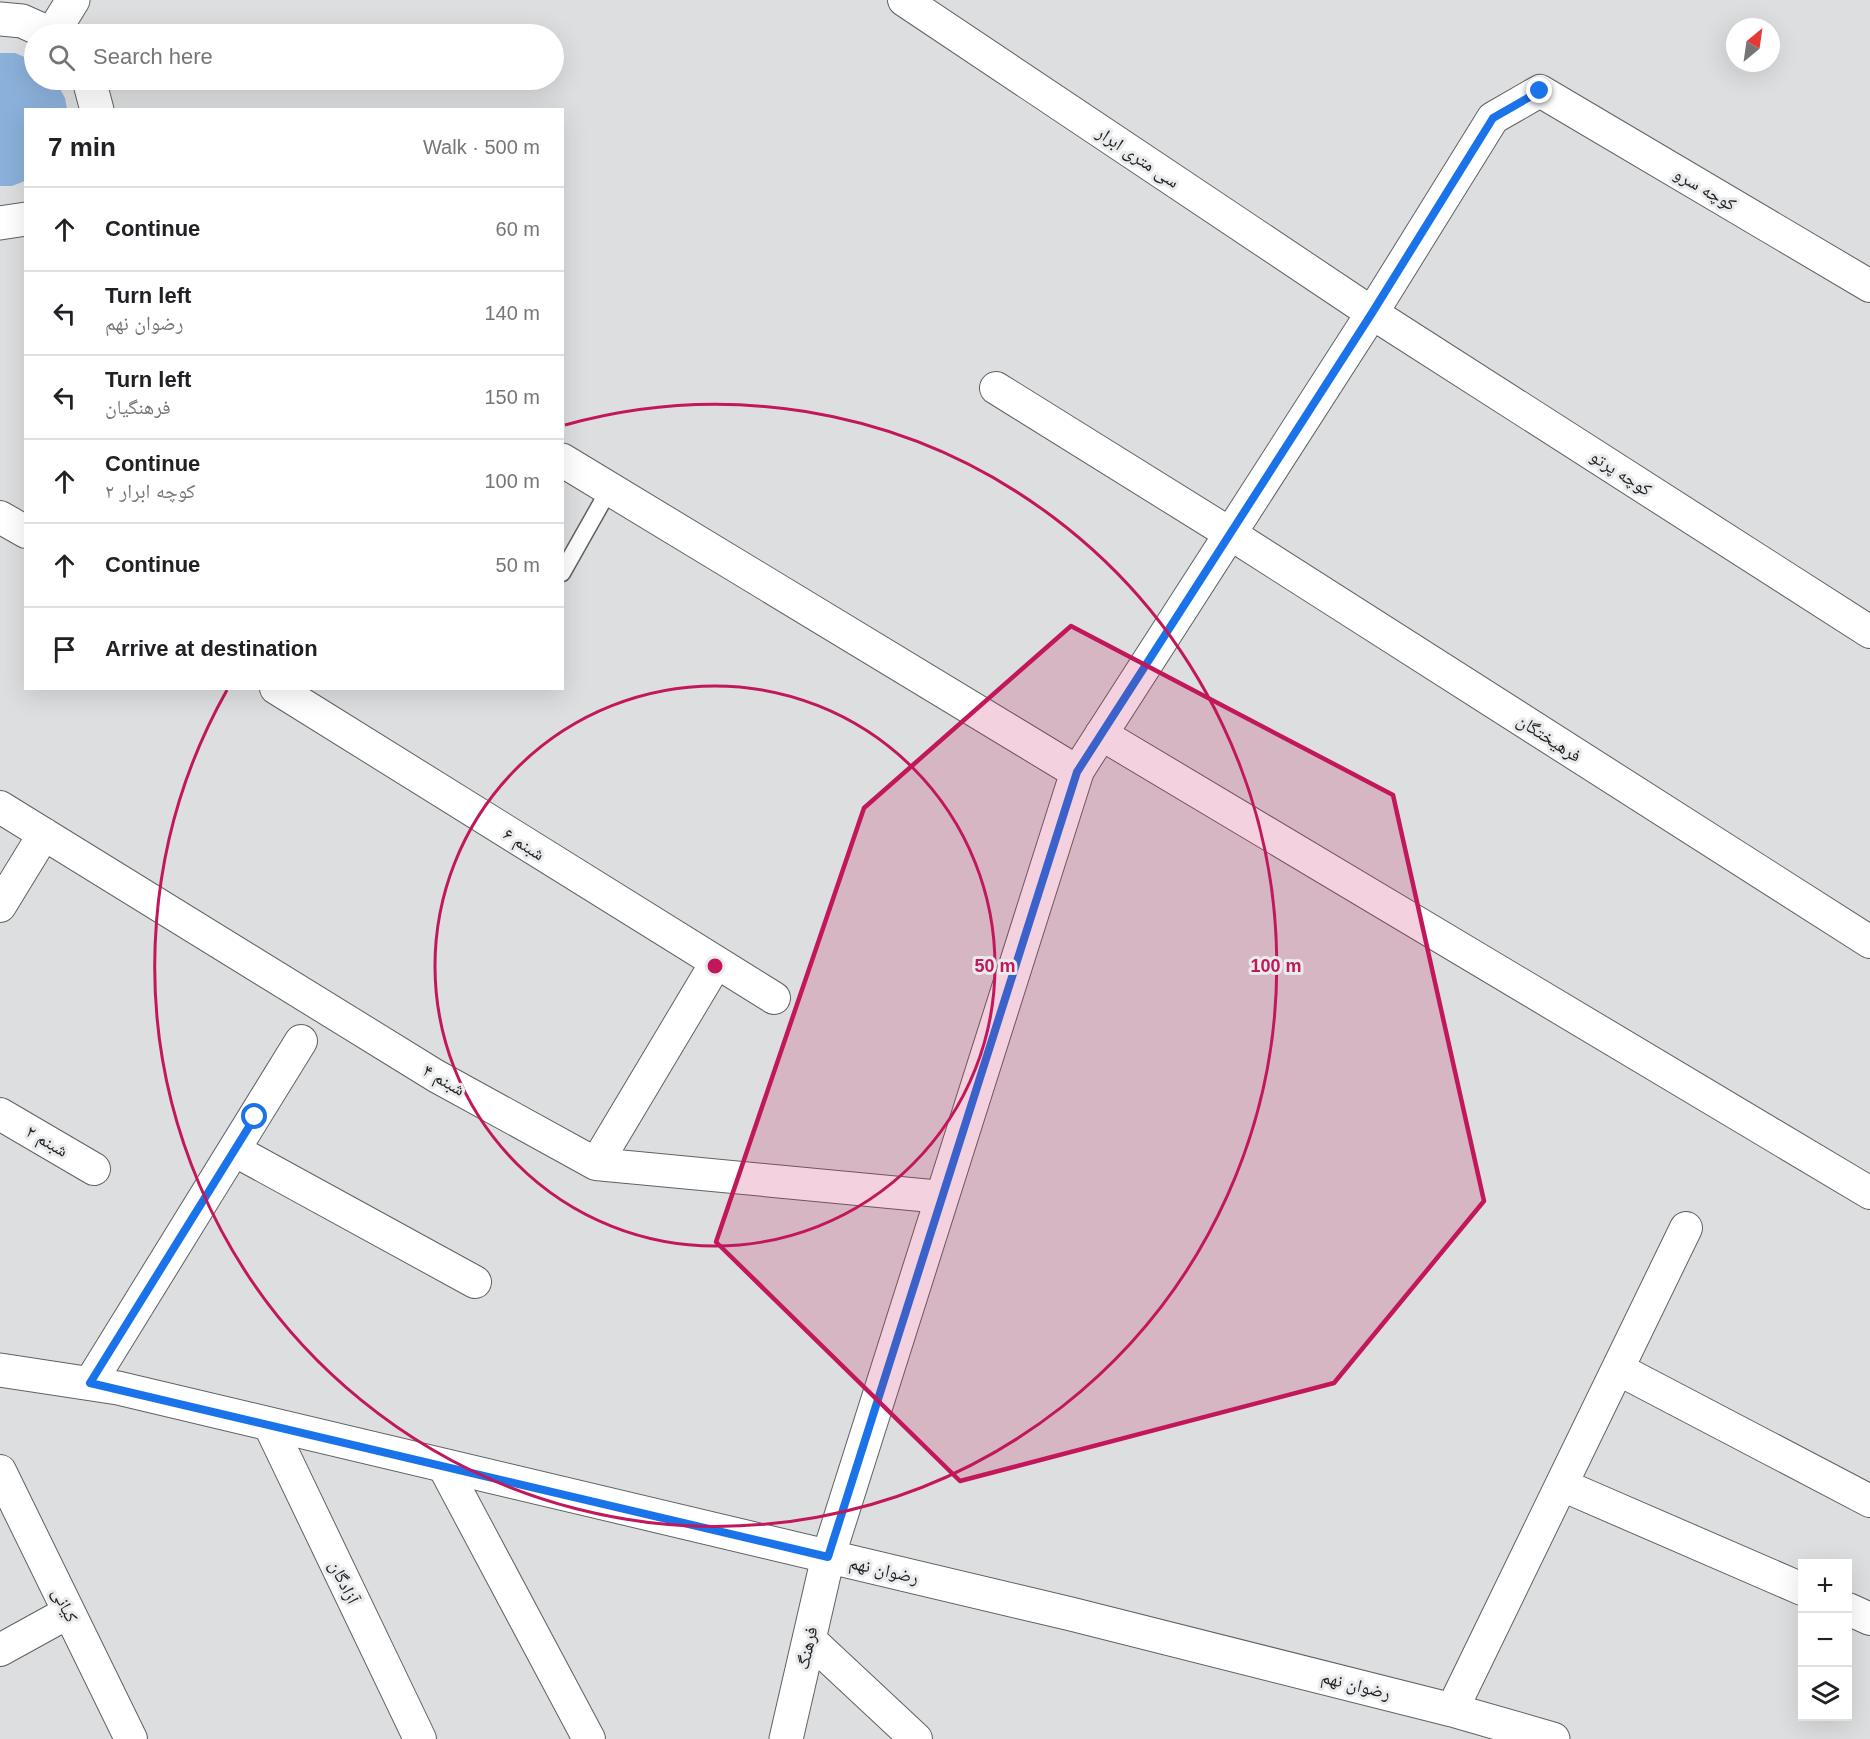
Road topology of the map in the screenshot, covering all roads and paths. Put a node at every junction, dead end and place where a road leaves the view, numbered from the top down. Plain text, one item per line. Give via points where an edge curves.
1 (73, 0) edge
2 (904, 0) edge
3 (0, 19) edge
4 (29, 24) edge
5 (58, 24) edge
6 (92, 90) edge
7 (96, 108) edge
8 (24, 219) edge
9 (0, 223) edge
10 (1870, 286) edge
11 (1372, 313) junction
12 (996, 388) dead end
13 (564, 461) edge
14 (610, 488) junction
15 (0, 517) edge
16 (24, 531) edge
17 (1229, 533) junction
18 (564, 569) edge
19 (1870, 632) edge
20 (279, 690) edge
21 (1101, 734) junction
22 (1077, 772) junction
23 (0, 807) edge
24 (44, 834) junction
25 (0, 906) edge
26 (1870, 942) edge
27 (717, 963) junction
28 (774, 998) dead end
29 (301, 1041) dead end
30 (0, 1114) edge
31 (234, 1150) junction
32 (596, 1164) junction
33 (94, 1169) dead end
34 (1870, 1193) edge
35 (942, 1197) junction
36 (1686, 1228) dead end
37 (475, 1282) dead end
38 (1618, 1369) junction
39 (0, 1370) edge
40 (90, 1383) junction
41 (268, 1424) junction
42 (442, 1465) junction
43 (0, 1471) edge
44 (1562, 1485) junction
45 (1870, 1501) edge
46 (828, 1557) junction
47 (1798, 1588) edge
48 (1852, 1611) edge
49 (69, 1612) junction
50 (1870, 1619) edge
51 (810, 1639) junction
52 (0, 1650) edge
53 (1452, 1710) junction
54 (131, 1739) edge
55 (420, 1739) edge
56 (589, 1739) edge
57 (786, 1739) edge
58 (916, 1739) edge
59 (1553, 1739) edge

1 - 5 street
2 - 11 street, سی متری ابرار
3 - 4 street
6 - 7 street
8 - 9 street
10 - 11 street, کوچه سرو via 1540,91 1493,118
11 - 17 street
11 - 19 street, کوچه پرتو
12 - 17 street, فرهیختگان
13 - 14 street
14 - 18 lane
14 - 22 street
15 - 16 street
17 - 21 street
17 - 26 street, فرهیختگان
20 - 27 street, شبنم ۶
21 - 22 street
21 - 34 street
22 - 35 street, فرهنگ
23 - 24 street, شبنم ۴
24 - 25 street
24 - 32 street, شبنم ۴ via 436,1076
27 - 28 street, شبنم ۶
27 - 32 street
29 - 31 street
30 - 33 street, شبنم ۲
31 - 37 street
31 - 40 street
32 - 35 street, شبنم ۴
35 - 46 street, فرهنگ
36 - 38 street
38 - 44 street
38 - 45 street
39 - 40 street, رضوان نهم
40 - 41 street, رضوان نهم
41 - 42 street, رضوان نهم
41 - 55 street, آزادگان
42 - 46 street, رضوان نهم
42 - 56 street
43 - 49 street, کیانی
44 - 47 street
44 - 53 street
46 - 51 street, فرهنگ
46 - 53 street, رضوان نهم
48 - 50 street
49 - 52 street
49 - 54 street, کیانی
51 - 57 street, فرهنگ
51 - 58 street
53 - 59 street, رضوان نهم

